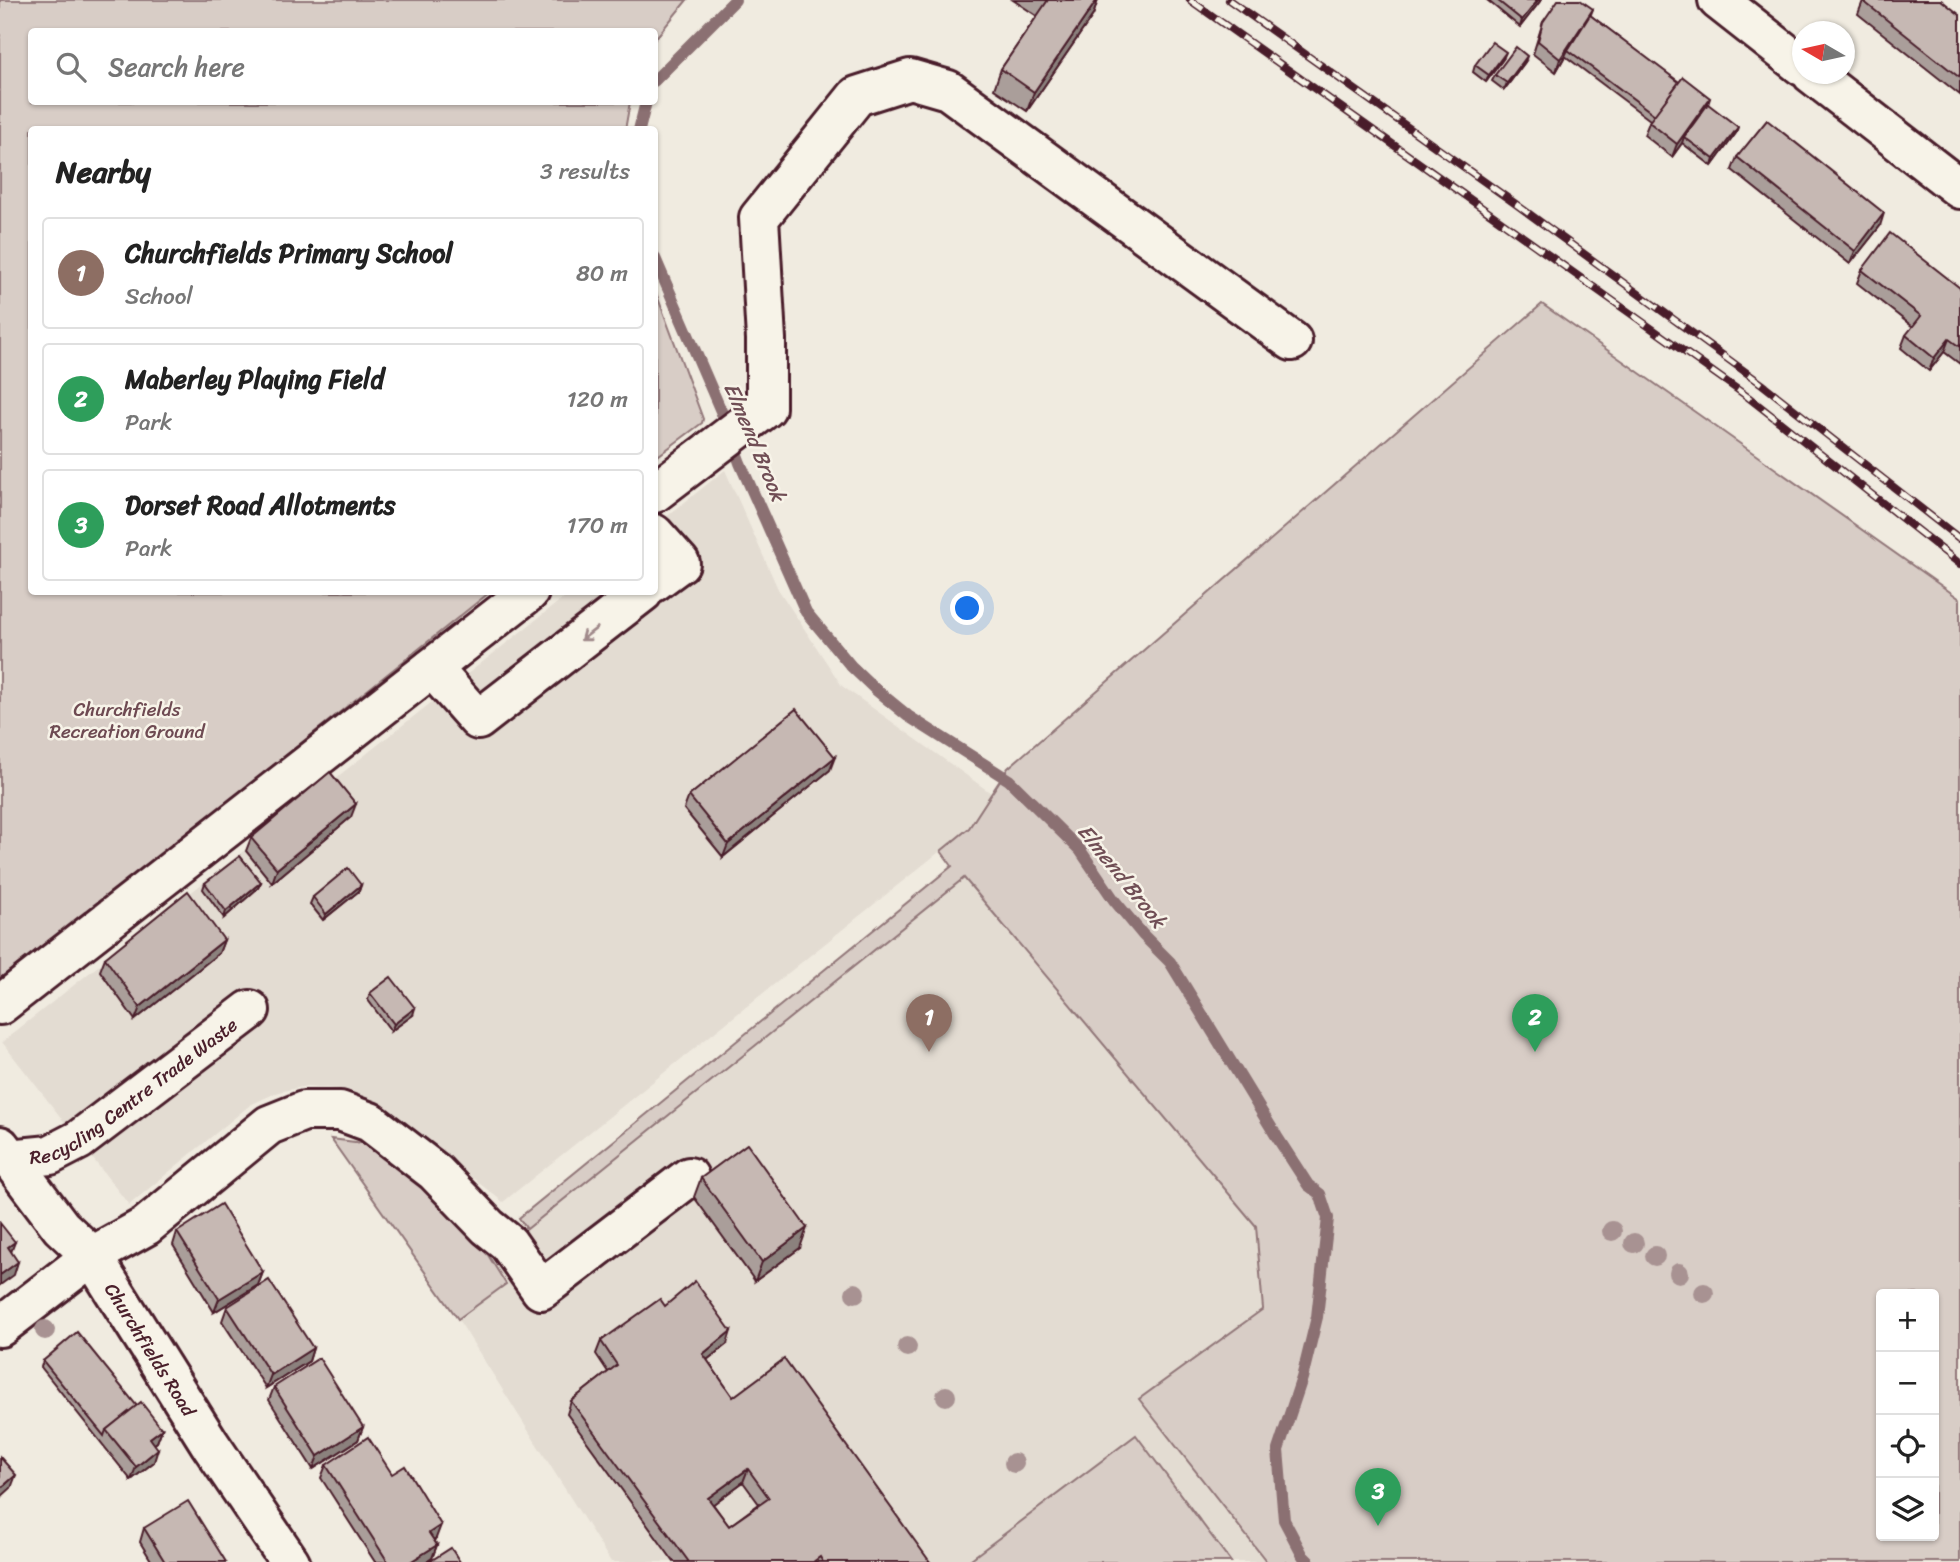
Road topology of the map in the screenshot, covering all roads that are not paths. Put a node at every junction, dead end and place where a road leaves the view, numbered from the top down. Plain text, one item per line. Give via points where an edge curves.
1 (1718, 0) edge
2 (1792, 58) edge
3 (1825, 84) edge
4 (1960, 189) edge
5 (1292, 341) dead end
6 (658, 490) edge
7 (658, 538) edge
8 (658, 579) edge
9 (525, 595) edge
10 (639, 595) edge
11 (432, 668) junction
12 (0, 1005) edge
13 (250, 1010) dead end
14 (5, 1153) edge
15 (689, 1177) dead end
16 (92, 1256) junction
17 (0, 1327) edge
18 (290, 1562) edge

1 - 2 street
3 - 4 street
5 - 6 street via 948,90 911,79 857,96 759,218 766,408
7 - 8 street via 680,563
9 - 11 street
10 -> 11 street via 478,720
11 - 12 street
13 - 14 street, Recycling Centre Trade Waste via 79,1140 50,1155
14 - 16 street, Churchfields Road via 61,1227
15 - 16 street via 541,1290 508,1243 435,1172 370,1122 340,1111 304,1111 269,1125 146,1226
16 - 17 street
16 - 18 street, Churchfields Road

